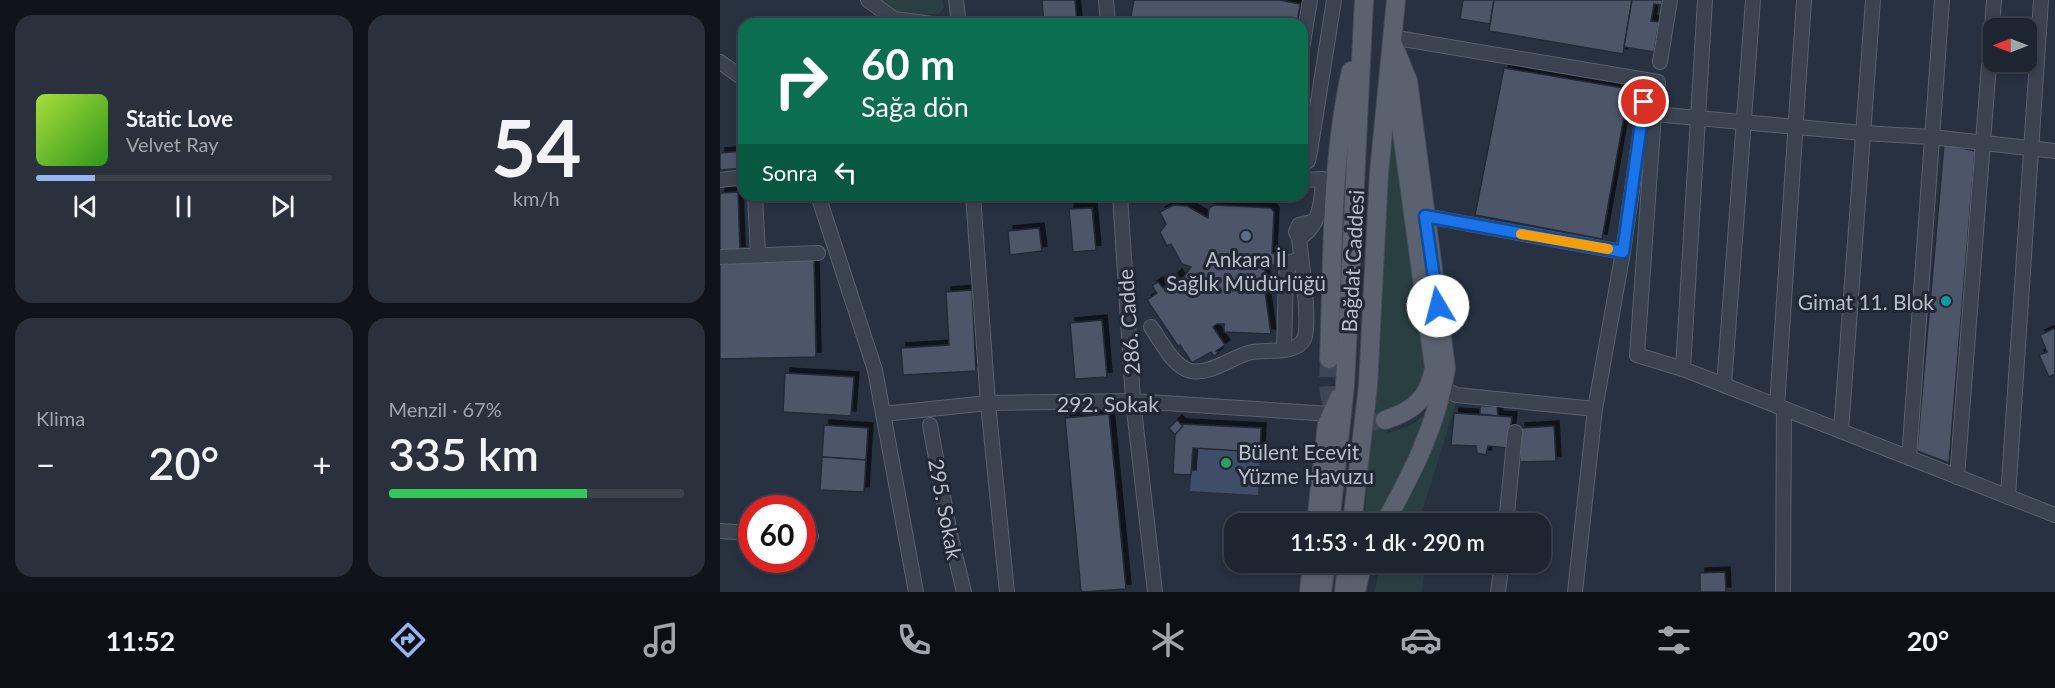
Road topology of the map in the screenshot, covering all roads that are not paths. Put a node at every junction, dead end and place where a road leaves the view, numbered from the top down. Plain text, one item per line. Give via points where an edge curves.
1 (868, 0) edge
2 (956, 0) edge
3 (1106, 0) edge
4 (1310, 0) edge
5 (1334, 0) edge
6 (1364, 0) edge
7 (1396, 0) edge
8 (1670, 0) edge
9 (1705, 0) edge
10 (1753, 0) edge
11 (1804, 0) edge
12 (1873, 0) edge
13 (1942, 0) edge
14 (1995, 0) edge
15 (2041, 0) edge
16 (893, 18) edge
17 (958, 18) edge
18 (1108, 18) edge
19 (1307, 18) edge
20 (1362, 26) junction
21 (1390, 37) junction
22 (720, 62) edge
23 (1660, 62) dead end
24 (738, 75) edge
25 (1647, 81) junction
26 (1654, 114) junction
27 (1698, 118) junction
28 (1308, 122) edge
29 (1744, 122) junction
30 (1796, 127) junction
31 (1308, 133) edge
32 (1863, 134) junction
33 (1932, 136) junction
34 (1984, 142) junction
35 (2030, 147) junction
36 (2055, 151) edge
37 (1308, 161) edge
38 (738, 178) edge
39 (720, 180) edge
40 (1308, 180) edge
41 (755, 201) edge
42 (820, 201) edge
43 (973, 201) edge
44 (1120, 201) edge
45 (1425, 216) junction
46 (1623, 252) junction
47 (818, 253) dead end
48 (758, 254) junction
49 (720, 256) edge
50 (1301, 259) junction
51 (1151, 327) dead end
52 (1284, 350) junction
53 (1329, 359) tunnel mouth
54 (1683, 369) junction
55 (1724, 385) junction
56 (1345, 386) junction
57 (1368, 386) junction
58 (1443, 388) junction
59 (1133, 401) junction
60 (988, 403) junction
61 (1781, 407) junction
62 (1595, 410) junction
63 (883, 414) junction
64 (1332, 414) junction
65 (1385, 420) tunnel mouth
66 (930, 425) dead end
67 (1841, 431) junction
68 (1515, 432) dead end
69 (1909, 458) junction
70 (1957, 477) junction
71 (2008, 497) junction
72 (1317, 513) edge
73 (1331, 513) edge
74 (1353, 513) edge
75 (1365, 513) edge
76 (1390, 513) edge
77 (1507, 513) edge
78 (2055, 515) edge
79 (720, 531) edge
80 (738, 532) edge
81 (1311, 573) edge
82 (1325, 573) edge
83 (1346, 573) edge
84 (1360, 573) edge
85 (1362, 573) edge
86 (1501, 573) edge
87 (916, 592) edge
88 (964, 592) edge
89 (1007, 592) edge
90 (1155, 592) edge
91 (1309, 592) edge
92 (1322, 592) edge
93 (1344, 592) edge
94 (1356, 592) edge
95 (1361, 592) edge
96 (1498, 592) edge
97 (1575, 592) edge
98 (1783, 592) edge

1 - 16 street
2 - 17 street
3 - 18 street
4 - 19 street
5 - 28 street
6 - 20 main road, Bağdat Caddesi
7 - 21 main road, Bağdat Caddesi
8 - 23 street
9 - 27 street
10 - 29 street
11 - 30 street
12 - 32 street
13 - 33 street
14 - 34 street
15 - 35 street
20 - 53 main road via 1343,106
20 - 56 main road, Bağdat Caddesi
21 - 25 street
21 - 45 main road via 1408,81
21 - 57 main road, Bağdat Caddesi
21 - 65 main road via 1434,367 1425,397 1412,409
22 - 24 street
25 - 26 street via 1658,82
25 - 46 street
26 - 27 street
26 - 54 street via 1637,356
27 - 29 street
27 - 54 street
29 - 30 street
29 - 55 street
30 - 32 street
30 - 61 street
31 - 37 street
32 - 33 street
32 - 67 street
33 - 34 street
33 - 69 street
34 - 35 street
34 - 70 street
35 - 36 street
35 - 71 street
38 - 39 street
40 - 50 street via 1323,179 1321,207 1315,221 1299,225 1296,232
41 - 48 street
42 - 63 street via 875,370
43 - 60 street
44 - 59 street, 286. Cadde
45 - 46 street
45 - 58 main road via 1446,368
46 - 62 street
47 - 48 street
48 - 49 street
50 - 52 street via 1291,262 1286,273
50 - 52 street via 1305,337 1300,345
51 - 52 street via 1176,361 1192,371 1209,369 1252,352
54 - 55 street
55 - 61 street
56 - 64 main road
56 - 73 main road, Bağdat Caddesi
57 - 74 main road, Bağdat Caddesi
57 - 75 main road
58 - 62 street via 1456,395
58 - 76 main road via 1422,452
59 - 60 street, 292. Sokak
59 - 64 street, 292. Sokak
59 - 90 street, 286. Cadde
60 - 63 street, 292. Sokak
60 - 89 street
61 - 67 street
61 - 98 street
62 - 97 street
63 - 87 street
64 - 72 main road via 1327,424
66 - 88 street, 295. Sokak
67 - 69 street
68 - 77 street
69 - 70 street
70 - 71 street
71 - 78 street
79 - 80 street
81 - 91 main road
82 - 92 main road
83 - 93 main road
84 - 94 main road
85 - 95 main road
86 - 96 street

